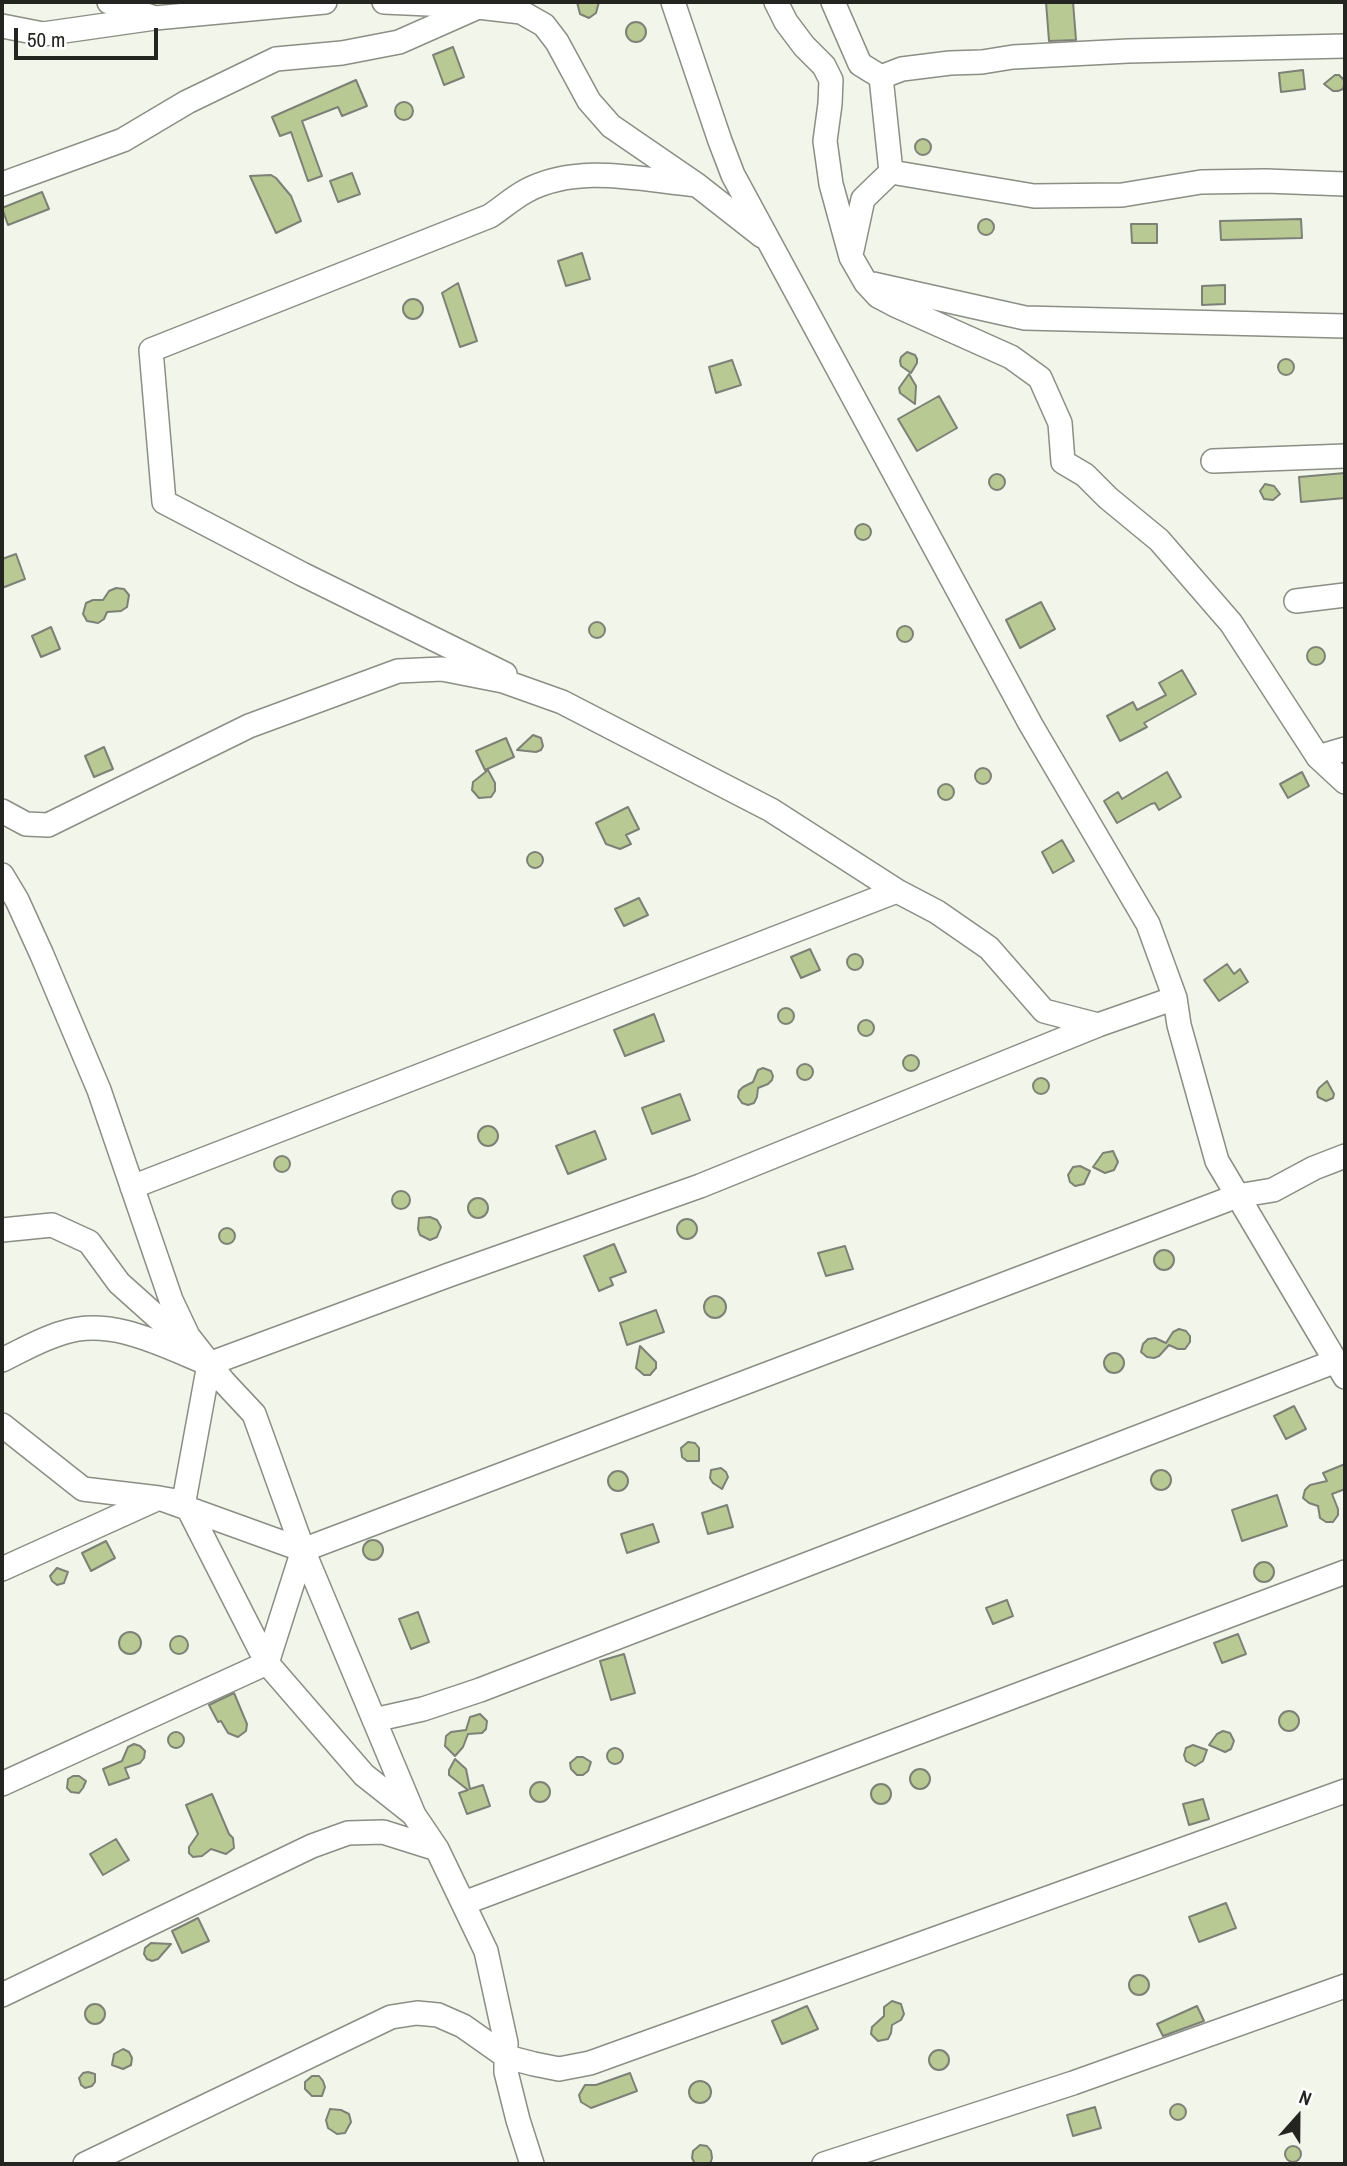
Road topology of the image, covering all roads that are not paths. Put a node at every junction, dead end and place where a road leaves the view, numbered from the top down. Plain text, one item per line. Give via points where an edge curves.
1 (109, 2) edge
2 (325, 2) edge
3 (384, 2) edge
4 (673, 2) edge
5 (776, 2) edge
6 (832, 2) edge
7 (474, 4) edge
8 (155, 18) junction
9 (2, 26) edge
10 (1345, 46) edge
11 (881, 77) junction
12 (891, 172) junction
13 (2, 184) edge
14 (697, 184) junction
15 (1345, 184) edge
16 (771, 244) junction
17 (851, 257) junction
18 (866, 283) junction
19 (1345, 326) edge
20 (1345, 456) edge
21 (1213, 461) dead end
22 (1345, 595) edge
23 (1296, 601) dead end
24 (562, 702) junction
25 (1345, 749) edge
26 (1318, 757) junction
27 (1345, 782) edge
28 (2, 811) edge
29 (2, 875) edge
30 (897, 891) junction
31 (1175, 998) junction
32 (1098, 1025) junction
33 (1345, 1156) edge
34 (132, 1187) junction
35 (1237, 1195) junction
36 (2, 1230) edge
37 (2, 1360) edge
38 (209, 1364) junction
39 (1340, 1369) edge
40 (2, 1426) edge
41 (159, 1497) junction
42 (183, 1506) junction
43 (303, 1550) junction
44 (2, 1569) edge
45 (1345, 1572) edge
46 (267, 1663) junction
47 (374, 1720) junction
48 (2, 1784) edge
49 (1345, 1791) edge
50 (414, 1815) junction
51 (438, 1849) junction
52 (464, 1903) junction
53 (1345, 1986) edge
54 (2, 1995) edge
55 (507, 2057) junction
56 (85, 2164) edge
57 (532, 2164) edge
58 (824, 2164) edge

1 - 8 street
2 - 8 street
3 - 7 street
4 - 16 street via 733,175
5 - 17 street via 831,80 825,141 831,184
6 - 11 street via 860,64
7 - 13 street via 399,42 276,59 122,140
7 - 14 street via 521,12 544,24 589,101 611,126
8 - 9 street via 43,34
10 - 11 street via 1013,57 902,69
11 - 12 street
12 - 15 street via 1034,196 1122,195 1201,182
12 - 17 street via 863,199
14 - 16 street
14 - 24 street via 643,177 573,176 527,191 490,215 151,351 164,502
16 - 31 street via 1031,725 1147,924
17 - 18 street
18 - 19 street via 1025,318
18 - 26 street via 878,296 1011,357 1040,378 1060,423 1063,463 1085,475 1159,540 1231,623
20 - 21 street
22 - 23 street
24 - 28 street via 503,681 442,669 398,671 249,726 48,825 26,824
24 - 30 street via 771,810
25 - 26 street
26 - 27 street
29 - 34 street via 42,954 99,1090
30 - 32 street via 989,948 1044,1012
30 - 34 street
31 - 32 street
31 - 35 street via 1217,1161
32 - 38 street via 700,1186
33 - 35 street via 1273,1190
34 - 38 street via 171,1300 188,1336
35 - 39 street
35 - 43 street
36 - 38 street via 52,1225 89,1242 119,1283
37 - 38 street via 62,1332 84,1328 114,1329
38 - 42 street
38 - 43 street via 254,1414
39 - 47 street via 480,1690
40 - 41 street via 83,1489
41 - 42 street
41 - 44 street
42 - 43 street
42 - 46 street
43 - 46 street
43 - 47 street
45 - 52 street
46 - 48 street
46 - 50 street via 364,1776
47 - 50 street
49 - 55 street via 590,2063 559,2069
50 - 51 street
51 - 52 street
51 - 54 street via 383,1832 348,1833
52 - 55 street via 486,1951
53 - 58 street via 1073,2083
55 - 56 street via 463,2026 438,2015 391,2017
55 - 57 street via 506,2072

